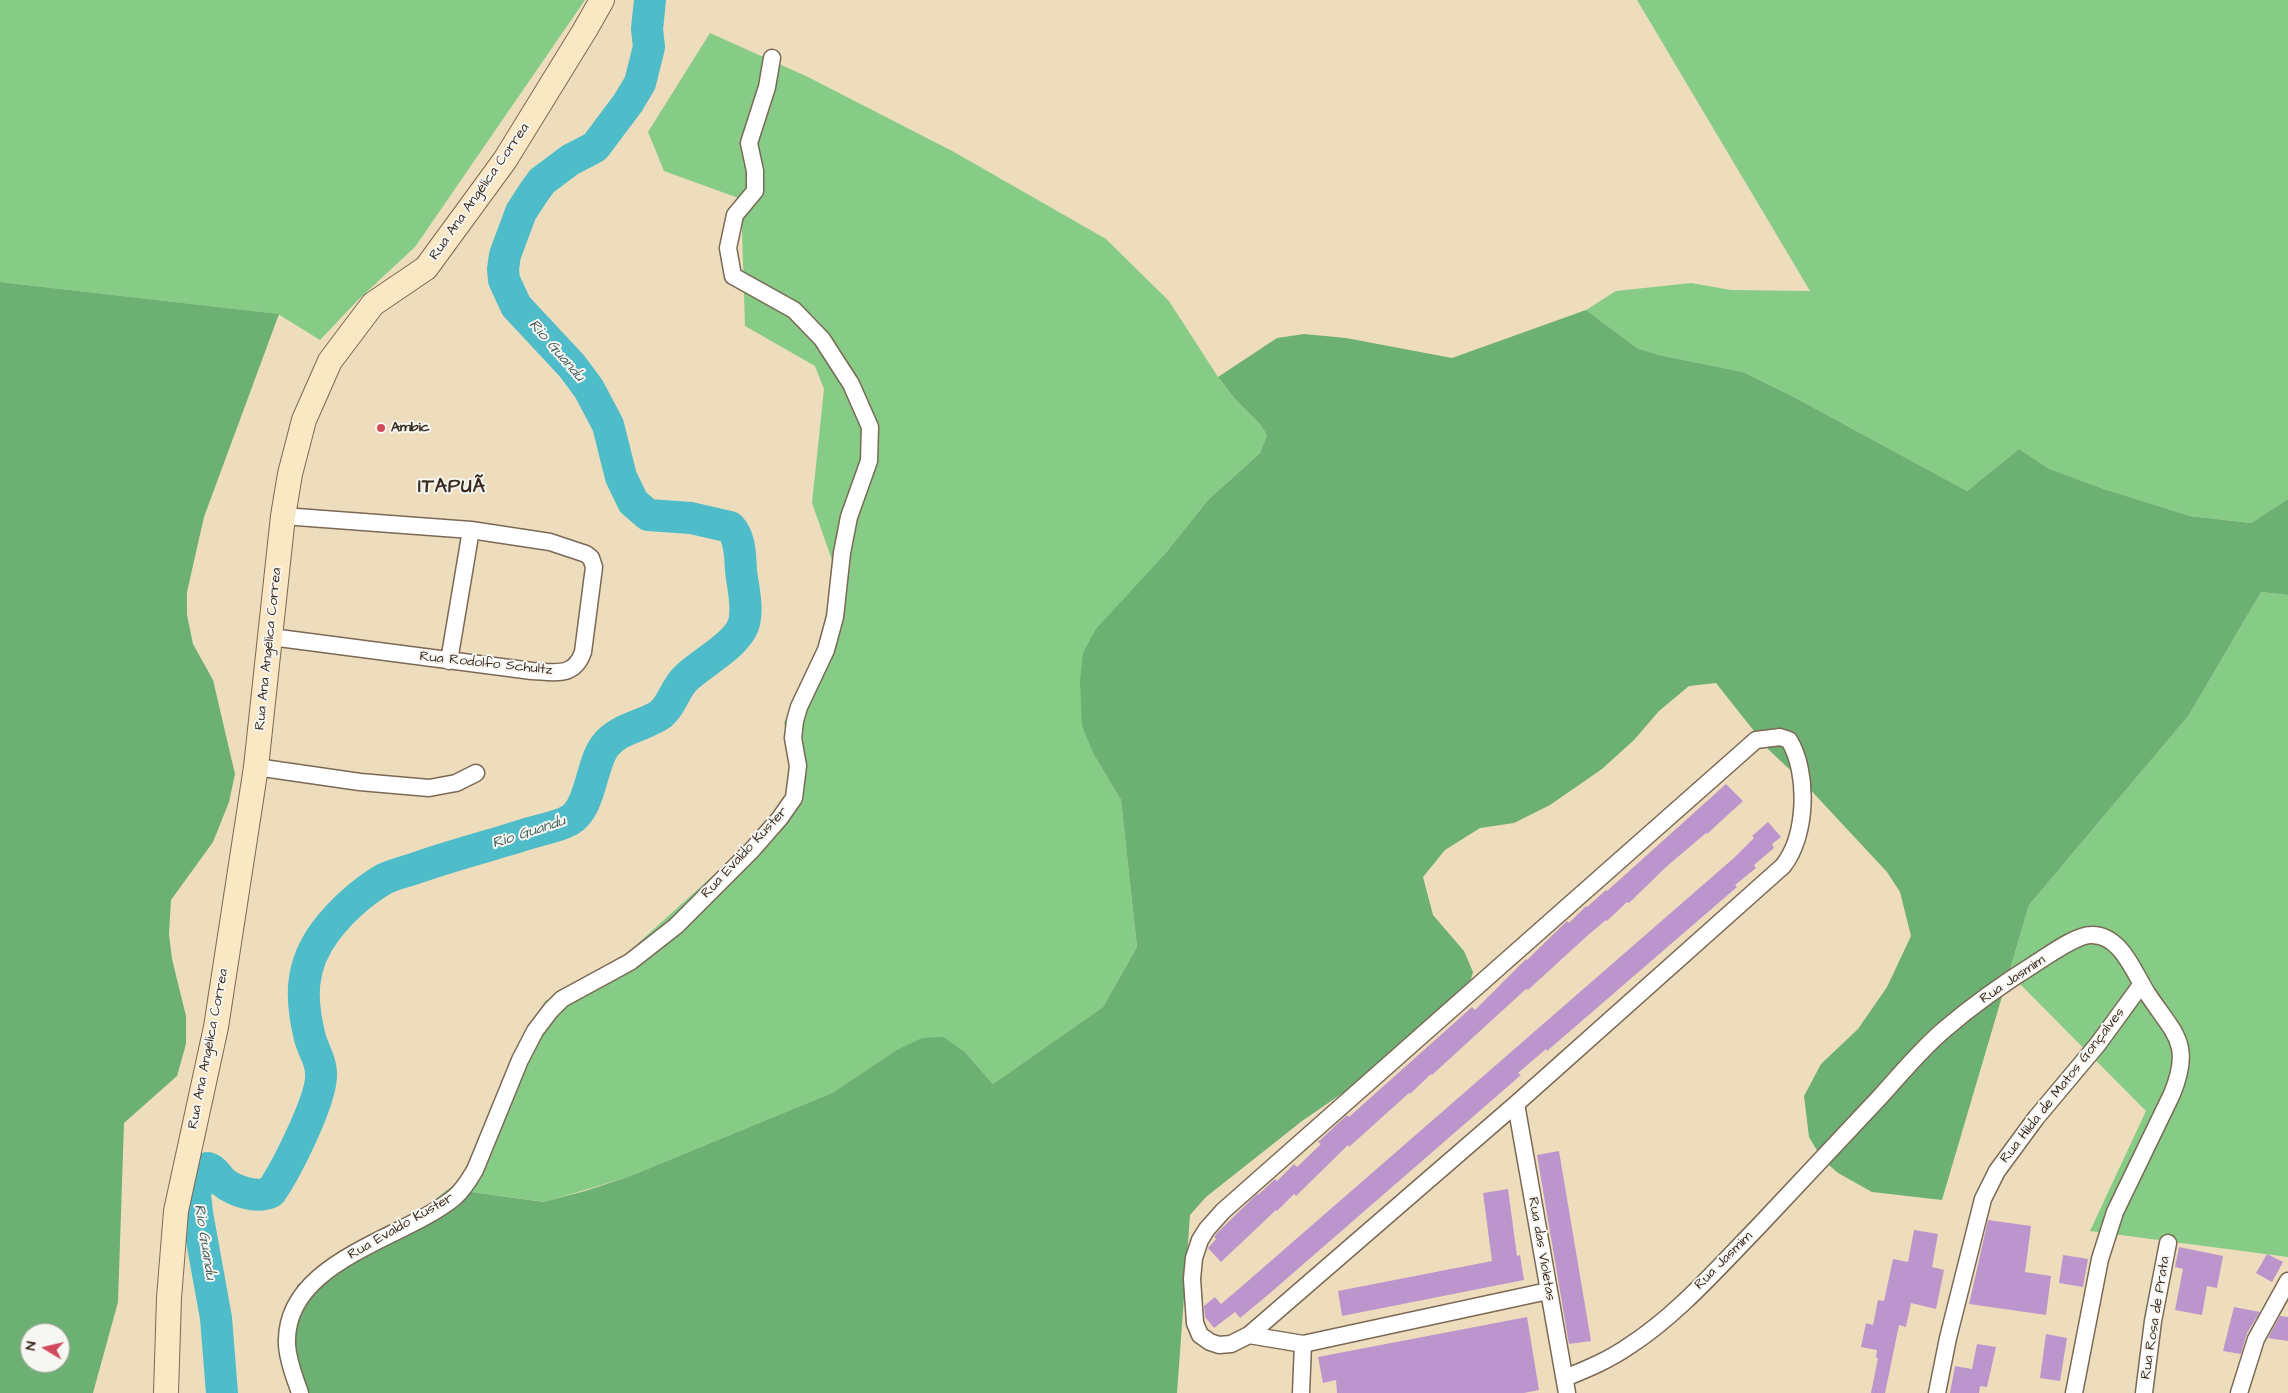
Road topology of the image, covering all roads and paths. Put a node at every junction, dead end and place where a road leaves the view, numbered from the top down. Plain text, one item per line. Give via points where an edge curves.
1 (602, 0) edge
2 (772, 58) dead end
3 (283, 516) junction
4 (471, 530) junction
5 (271, 637) junction
6 (449, 661) junction
7 (256, 767) junction
8 (476, 774) dead end
9 (2141, 985) junction
10 (1516, 1104) junction
11 (2168, 1243) dead end
12 (2288, 1281) edge
13 (1548, 1291) junction
14 (1249, 1335) junction
15 (1303, 1344) junction
16 (1566, 1386) edge
17 (166, 1393) edge
18 (300, 1393) edge
19 (1301, 1393) edge
20 (1937, 1393) edge
21 (2074, 1393) edge
22 (2144, 1393) edge
23 (2239, 1393) edge

1 - 3 street, Rua Ana Angélica Correa via 505,160 426,268 373,304 330,361 304,420
2 - 18 street, Rua Evaldo Kuster via 767,87 749,143 755,191 735,215 728,248 733,276 794,310 822,339 851,384 870,427 869,461 849,517 835,617 826,650 795,721 793,738 798,766 794,798 752,850 676,926 630,962 562,999 551,1010 535,1031 520,1060 466,1186 454,1198 416,1222 319,1275 306,1290 291,1317 287,1346
3 - 4 street, Rua Rodolfo Schultz
3 - 5 street, Rua Ana Angélica Correa
4 - 6 street
4 - 6 street, Rua Rodolfo Schultz via 550,542 577,549 591,558 594,567 583,652 575,667 558,672
5 - 6 street, Rua Rodolfo Schultz
5 - 7 street, Rua Ana Angélica Correa
7 - 8 street via 429,788 456,783
7 - 17 street, Rua Ana Angélica Correa via 216,1027 176,1211
9 - 16 street, Rua Jasmim via 2116,945 2092,935 2056,951 2010,980 1944,1030 1713,1274 1659,1324
9 - 20 street, Rua Hilda de Matos Gonçalves via 2098,1044 2036,1118 1997,1171 1982,1199
9 - 21 street, Rua Jasmim via 2181,1046 2182,1064 2172,1094 2115,1212 2100,1259
10 - 13 street, Rua das Violetas
10 - 14 street
10 - 14 street via 1792,856 1798,841 1802,799 1799,771 1789,740 1780,737 1756,740 1207,1228 1194,1258 1192,1298 1195,1323 1200,1335 1219,1345 1231,1344
11 - 22 street, Rua Rosa de Prata
12 - 23 street via 2256,1339
13 - 15 street
13 - 16 street, Rua das Violetas
14 - 15 street
15 - 19 street

